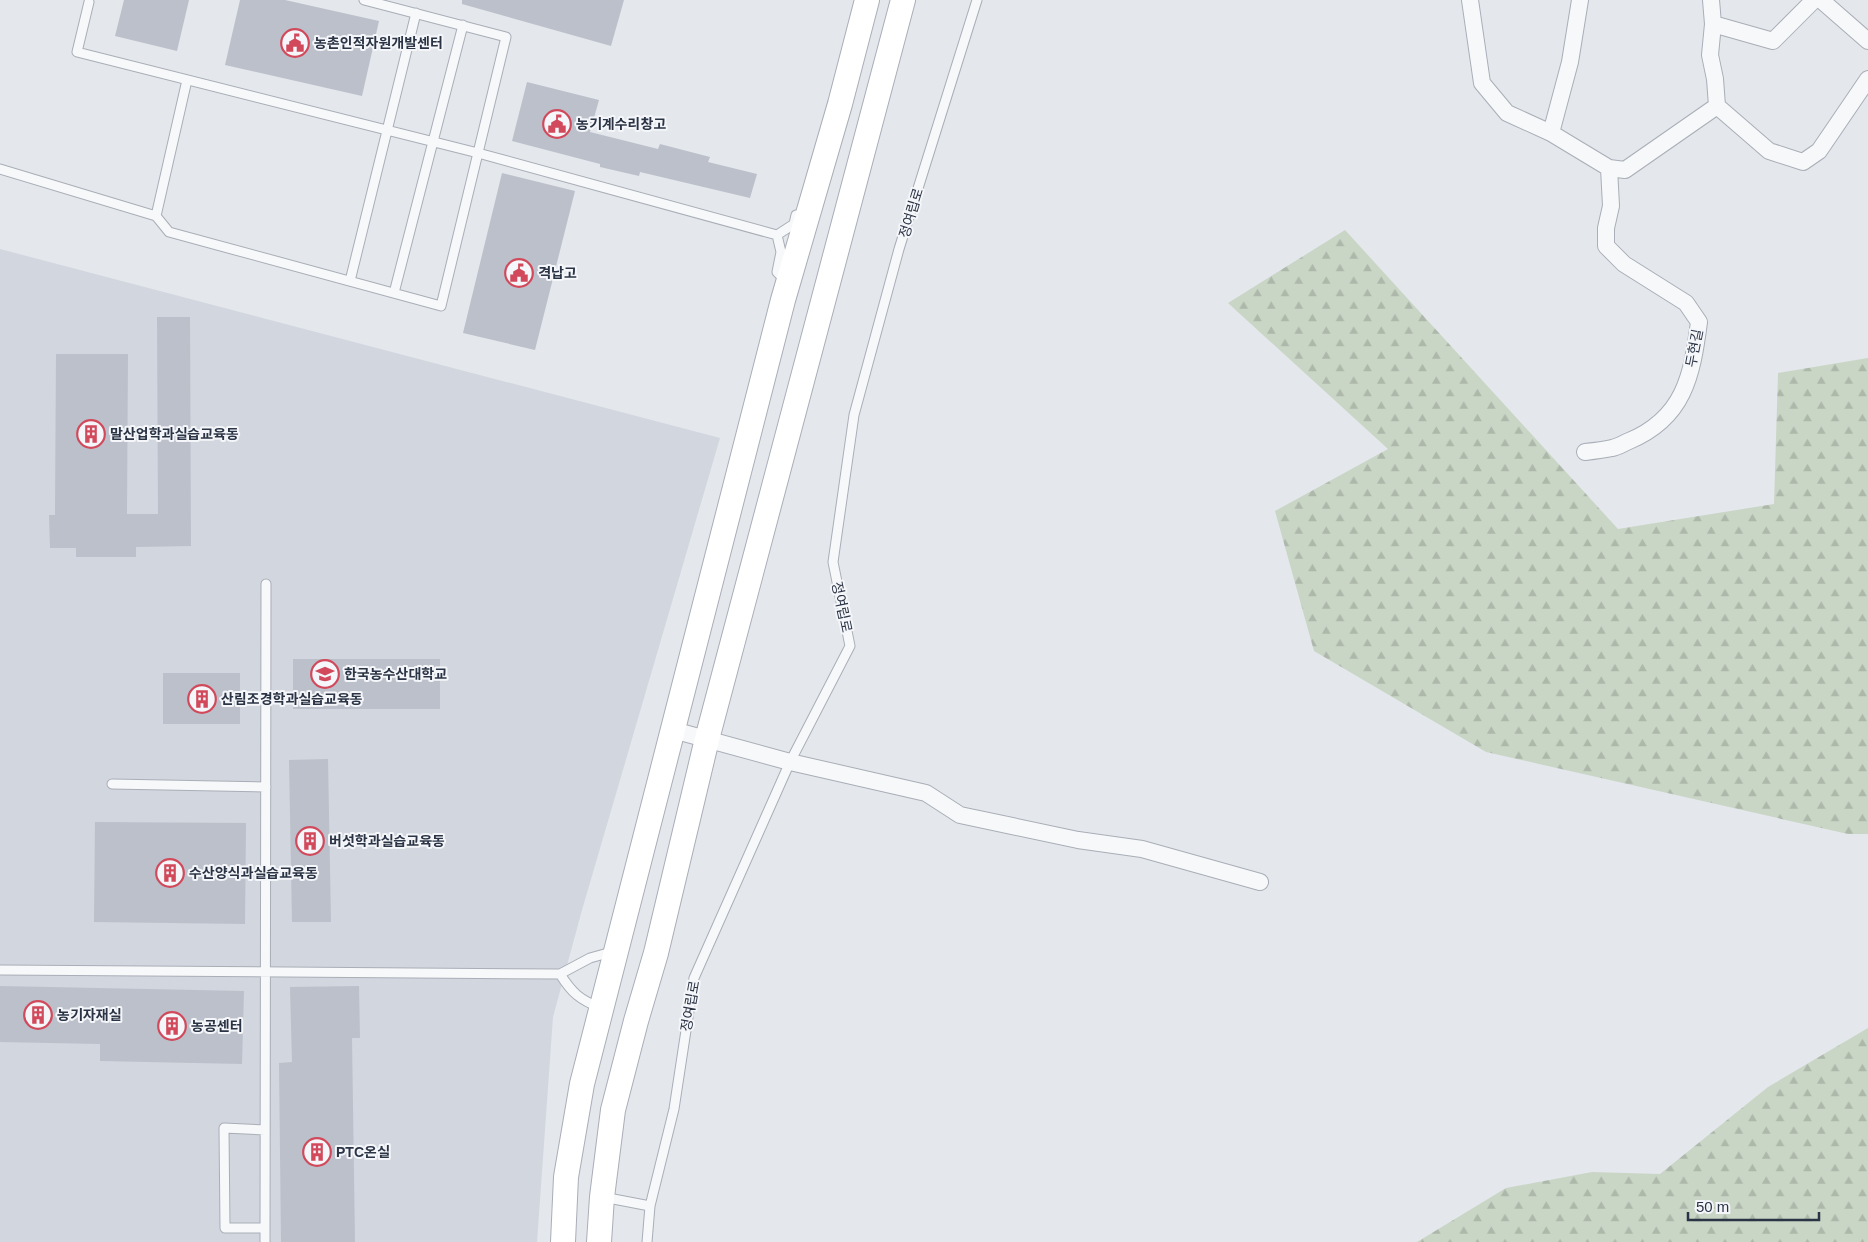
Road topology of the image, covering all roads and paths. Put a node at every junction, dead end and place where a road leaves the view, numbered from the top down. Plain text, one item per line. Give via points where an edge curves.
1 (364, 0) edge
2 (867, 0) edge
3 (903, 0) edge
4 (977, 0) edge
5 (1470, 0) edge
6 (1580, 0) edge
7 (1711, 0) edge
8 (1814, 0) edge
9 (1821, 0) edge
10 (89, 2) dead end
11 (416, 14) junction
12 (1713, 24) junction
13 (463, 26) junction
14 (1868, 42) edge
15 (1868, 79) edge
16 (187, 80) junction
17 (1717, 106) junction
18 (387, 130) junction
19 (1550, 133) junction
20 (433, 142) junction
21 (478, 153) junction
22 (1609, 168) junction
23 (0, 169) edge
24 (804, 203) junction
25 (156, 216) junction
26 (777, 235) junction
27 (350, 281) junction
28 (788, 284) junction
29 (394, 293) junction
30 (1585, 452) dead end
31 (266, 584) dead end
32 (673, 730) junction
33 (707, 739) junction
34 (790, 762) junction
35 (112, 784) dead end
36 (266, 787) junction
37 (1260, 882) dead end
38 (617, 950) junction
39 (654, 959) junction
40 (0, 970) edge
41 (266, 972) junction
42 (560, 974) junction
43 (602, 1009) junction
44 (265, 1130) junction
45 (602, 1197) junction
46 (650, 1206) junction
47 (265, 1228) junction
48 (265, 1242) edge
49 (563, 1242) edge
50 (599, 1242) edge
51 (647, 1242) edge

1 - 11 lane
2 - 24 street
3 - 33 street
4 - 34 lane, 정여립로 via 899,249 854,415 833,562 850,646
5 - 19 street via 1482,83 1507,113
6 - 19 street via 1570,62
7 - 12 street
8 - 12 street via 1772,41
9 - 14 street
10 - 16 lane via 77,52
11 - 13 lane
11 - 18 lane
12 - 17 street via 1710,55
13 - 20 lane
13 - 21 lane via 506,37
15 - 17 street via 1819,151 1803,162 1769,151
16 - 18 lane
16 - 25 lane
17 - 22 street via 1625,170
18 - 20 lane
18 - 27 lane
19 - 22 street
20 - 21 lane
20 - 29 lane
21 - 26 lane
21 - 29 lane via 441,306
22 - 30 street, 두현길 via 1611,206 1606,246 1624,264 1686,303 1699,322 1694,359 1682,395 1669,415 1645,434 1612,448
23 - 25 lane
24 - 26 lane via 794,224
24 - 28 street
25 - 27 lane via 169,232
26 - 28 lane via 781,252 777,272
27 - 29 lane
28 - 32 street
31 - 36 lane
32 - 33 street
32 - 38 street
33 - 34 street
33 - 39 street
34 - 37 street via 926,793 960,815 1142,850
34 - 46 lane, 정여립로 via 694,978 674,1109
35 - 36 lane
36 - 41 lane
38 - 39 street
38 - 42 lane via 590,958
38 - 43 street
39 - 45 street via 614,1110
40 - 41 lane
41 - 42 lane
41 - 44 lane
42 - 43 lane via 584,1002
43 - 49 street via 582,1084 568,1168
44 - 47 lane
44 - 47 lane via 224,1128 225,1228
45 - 46 lane
45 - 50 street
46 - 51 lane, 정여립로
47 - 48 lane

